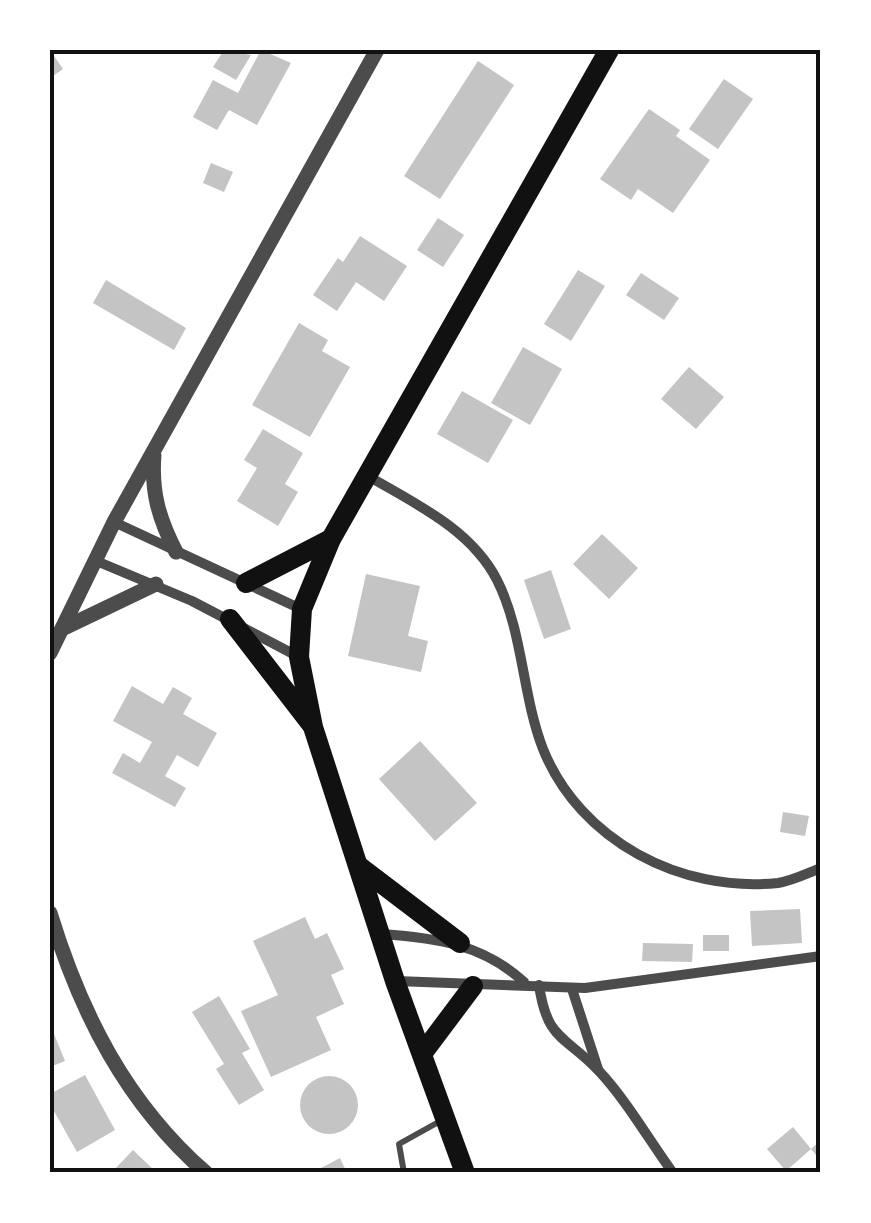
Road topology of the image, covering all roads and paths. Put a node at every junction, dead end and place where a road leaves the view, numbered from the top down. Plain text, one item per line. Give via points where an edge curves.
1 (378, 50) edge
2 (609, 50) edge
3 (154, 451) junction
4 (368, 476) junction
5 (114, 522) junction
6 (331, 539) junction
7 (176, 552) junction
8 (94, 560) junction
9 (246, 583) junction
10 (156, 584) junction
11 (302, 609) junction
12 (230, 619) junction
13 (58, 631) junction
14 (50, 653) edge
15 (300, 657) junction
16 (313, 727) junction
17 (360, 867) junction
18 (821, 868) edge
19 (50, 913) edge
20 (382, 934) junction
21 (460, 943) junction
22 (821, 956) edge
23 (396, 981) junction
24 (524, 982) junction
25 (539, 985) junction
26 (474, 986) junction
27 (572, 988) junction
28 (422, 1054) junction
29 (598, 1070) junction
30 (445, 1119) junction
31 (206, 1173) edge
32 (404, 1173) edge
33 (464, 1173) edge
34 (674, 1173) edge

1 - 3 street
2 - 4 highway
3 - 5 street
3 - 7 street via 157,510
4 - 6 highway
4 - 18 street via 457,532 497,580 542,748 564,790 592,821 622,846 692,876 781,883
5 - 7 street
5 - 8 street
6 - 9 highway
6 - 11 highway
7 - 9 street
8 - 10 street
8 - 13 street
9 - 11 street
10 - 12 street
10 - 13 street
11 - 15 highway
12 - 15 street
12 - 16 highway
13 - 14 street
15 - 16 highway
16 - 17 highway
17 - 20 highway
17 - 21 highway
19 - 31 street via 105,1051 162,1129
20 - 21 street
20 - 23 highway
21 - 24 street
22 - 27 street
23 - 26 street
23 - 28 highway
24 - 25 street
24 - 26 street
25 - 27 street
25 - 29 street via 548,1026
26 - 28 highway
27 - 29 street
28 - 30 highway
29 - 34 street
30 - 32 lane via 399,1144
30 - 33 highway

